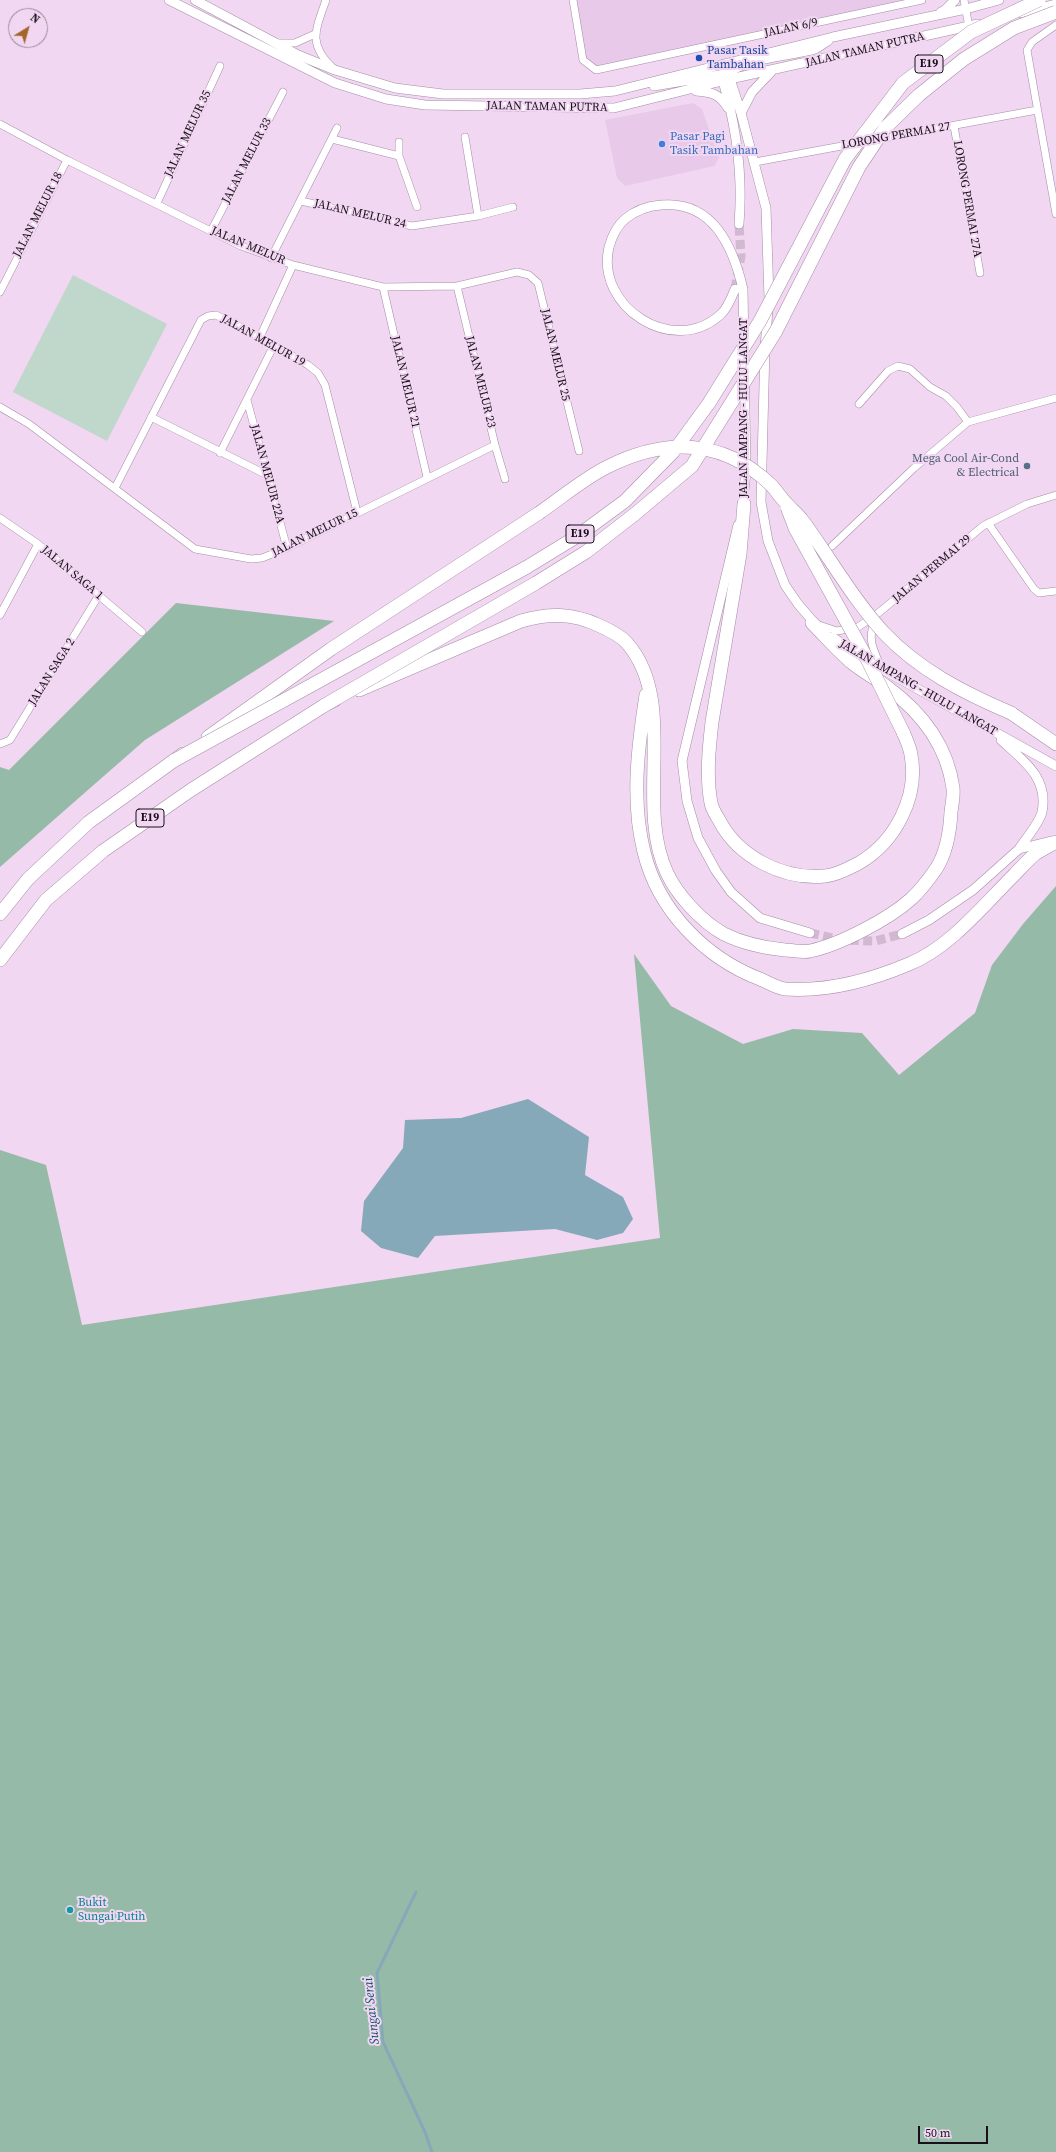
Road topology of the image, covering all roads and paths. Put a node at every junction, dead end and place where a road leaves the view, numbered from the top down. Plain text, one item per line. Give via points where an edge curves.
1 (169, 0) edge
2 (195, 0) edge
3 (326, 0) edge
4 (573, 0) edge
5 (922, 0) edge
6 (955, 0) edge
7 (999, 0) edge
8 (1039, 0) edge
9 (1056, 4) edge
10 (965, 5) edge
11 (1056, 12) edge
12 (901, 23) junction
13 (1056, 25) edge
14 (969, 26) junction
15 (315, 34) junction
16 (833, 37) junction
17 (276, 43) junction
18 (220, 66) dead end
19 (335, 70) junction
20 (772, 71) junction
21 (726, 78) junction
22 (614, 90) junction
23 (690, 90) junction
24 (283, 92) dead end
25 (1037, 110) junction
26 (737, 113) junction
27 (0, 124) edge
28 (954, 126) junction
29 (337, 128) dead end
30 (465, 137) dead end
31 (332, 139) junction
32 (399, 142) dead end
33 (399, 156) junction
34 (67, 160) junction
35 (755, 162) junction
36 (301, 201) junction
37 (156, 203) junction
38 (417, 207) dead end
39 (513, 207) dead end
40 (1056, 214) edge
41 (478, 216) junction
42 (739, 224) tunnel mouth
43 (211, 231) junction
44 (271, 258) junction
45 (293, 265) junction
46 (517, 272) joint
47 (980, 273) dead end
48 (457, 286) junction
49 (383, 287) junction
50 (735, 289) tunnel mouth
51 (0, 292) edge
52 (260, 337) junction
53 (274, 345) junction
54 (1056, 398) edge
55 (247, 400) junction
56 (859, 404) dead end
57 (0, 407) edge
58 (151, 417) junction
59 (968, 422) junction
60 (495, 445) junction
61 (579, 451) dead end
62 (220, 453) junction
63 (267, 475) junction
64 (427, 477) junction
65 (505, 479) dead end
66 (115, 488) junction
67 (1056, 495) edge
68 (744, 504) junction
69 (786, 504) junction
70 (357, 512) junction
71 (0, 518) edge
72 (988, 523) junction
73 (38, 544) junction
74 (832, 546) dead end
75 (287, 548) junction
76 (1056, 592) edge
77 (99, 595) junction
78 (0, 615) edge
79 (876, 615) junction
80 (812, 623) junction
81 (142, 632) dead end
82 (882, 668) junction
83 (648, 682) junction
84 (325, 705) junction
85 (991, 731) junction
86 (1, 744) edge
87 (1056, 744) edge
88 (175, 760) junction
89 (1056, 766) edge
90 (1056, 841) edge
91 (1019, 849) junction
92 (0, 914) edge
93 (810, 933) tunnel mouth
94 (902, 934) tunnel mouth
95 (0, 960) edge

1 - 23 street, JALAN TAMAN PUTRA via 335,83 386,99 425,105 614,108
2 - 17 street, JALAN TAMAN PUTRA
3 - 15 street
4 - 5 street, JALAN 6/9 via 583,60 596,70
6 - 12 street via 945,10
7 - 10 street, JALAN TAMAN PUTRA
8 - 88 highway, E19, bridge via 971,32 903,83 845,159 760,320 709,403 674,451 625,501 527,567
9 - 14 street, JALAN TAMAN PUTRA
10 - 12 street, JALAN TAMAN PUTRA
10 - 14 street
11 - 84 highway, E19, bridge via 1014,28 964,59 919,95 886,128 859,167 776,331 692,466 586,552
12 - 16 street, JALAN TAMAN PUTRA
13 - 25 street via 1028,46 1027,50
14 - 20 street, JALAN TAMAN PUTRA
15 - 17 street via 295,43
15 - 19 street via 321,54
16 - 21 street via 816,48 738,66
16 - 22 street, JALAN TAMAN PUTRA
17 - 19 street, JALAN TAMAN PUTRA
18 - 37 street, JALAN MELUR 35
19 - 22 street, JALAN TAMAN PUTRA via 395,88 443,94 580,94
20 - 21 street, JALAN TAMAN PUTRA
20 - 26 street
21 - 22 street
21 - 23 street, JALAN TAMAN PUTRA
21 - 26 street, JALAN AMPANG - HULU LANGAT
23 - 26 street via 712,92
24 - 43 street, JALAN MELUR 33
25 - 28 street, LORONG PERMAI 27
25 - 40 street
26 - 35 street, JALAN AMPANG - HULU LANGAT
26 - 42 street, JALAN AMPANG - HULU LANGAT via 742,192
27 - 34 street, JALAN MELUR
28 - 35 street, LORONG PERMAI 27
28 - 47 street, LORONG PERMAI 27A
29 - 31 street
30 - 41 street
31 - 33 street
31 - 36 street
32 - 33 street
33 - 38 street
34 - 37 street, JALAN MELUR
34 - 51 street, JALAN MELUR 18
35 - 80 street, JALAN AMPANG - HULU LANGAT via 766,208 769,298 765,347 761,502 768,541 785,585
36 - 41 street, JALAN MELUR 24 via 412,226
36 - 44 street
37 - 43 street, JALAN MELUR
39 - 41 street, JALAN MELUR 24
43 - 44 street, JALAN MELUR
44 - 45 street, JALAN MELUR
45 - 49 street, JALAN MELUR
45 - 52 street
46 - 48 street, JALAN MELUR
46 - 61 street, JALAN MELUR 25 via 529,275 538,283
48 - 49 street, JALAN MELUR
48 - 60 street, JALAN MELUR 23
49 - 64 street, JALAN MELUR 21
50 - 68 street, JALAN AMPANG - HULU LANGAT via 721,315 698,328 676,331 655,327 635,316 619,300 608,277 607,258 612,238 621,222 634,212 650,206 673,204 705,216 720,231 737,264 743,290 746,472
52 - 53 street, JALAN MELUR 19
52 - 58 street, JALAN MELUR 19 via 216,316 208,316 201,320
53 - 55 street
53 - 70 street, JALAN MELUR 19 via 318,373 325,385
54 - 59 street
55 - 62 street
55 - 63 street, JALAN MELUR 22A
56 - 59 street via 888,371 898,366 910,370 930,387 946,396
57 - 66 street, JALAN MELUR 15 via 29,424
58 - 62 street
58 - 66 street, JALAN MELUR 19
59 - 74 street via 914,468
60 - 64 street, JALAN MELUR 15
60 - 65 street, JALAN MELUR 23
62 - 63 street
63 - 75 street, JALAN MELUR 22A
64 - 70 street, JALAN MELUR 15
66 - 75 street, JALAN MELUR 15 via 195,549 251,559 262,558
67 - 72 street, JALAN PERMAI 29 via 1027,504
68 - 69 highway, bridge via 740,554 709,749 711,805 724,830 743,851 762,863 797,875 826,876 846,870 868,857 894,830 906,809 911,782 911,755 904,732 795,528
68 - 93 street, JALAN AMPANG - HULU LANGAT via 682,761 687,801 698,838 731,892 760,918
69 - 87 highway, bridge via 801,519 859,603 906,655 971,696 1011,713
69 - 88 highway, bridge via 772,485 738,459 714,451 685,446 655,449 633,455 606,468 331,649
70 - 75 street, JALAN MELUR 15
71 - 73 street, JALAN SAGA 1
72 - 76 street via 1034,589 1040,593
72 - 79 street, JALAN PERMAI 29
73 - 77 street, JALAN SAGA 1
73 - 78 street
77 - 81 street, JALAN SAGA 1
77 - 86 street, JALAN SAGA 2 via 10,740
79 - 80 street, JALAN PERMAI 29 via 858,626 838,631
79 - 82 street via 870,633 873,649
80 - 82 street, JALAN AMPANG - HULU LANGAT
80 - 83 highway via 851,662 890,689 918,714 942,747 953,789 950,837 937,867 911,899 884,918 842,941 808,952 768,949 723,934 690,907 667,873 654,826 653,778 656,734
82 - 85 street, JALAN AMPANG - HULU LANGAT
83 - 84 highway, bridge via 640,663 626,642 603,627 583,618 543,614 521,620
83 - 90 highway via 640,731 637,800 644,852 661,896 694,938 722,961 752,976 783,988 826,988 864,980 910,964 938,949 1035,854
84 - 95 highway, E19 via 191,790 103,851 46,900
85 - 89 street, JALAN AMPANG - HULU LANGAT
85 - 91 street via 1032,767 1043,791 1042,813
88 - 92 highway, E19 via 89,822 28,879
90 - 91 street
91 - 94 street via 973,890 929,920

